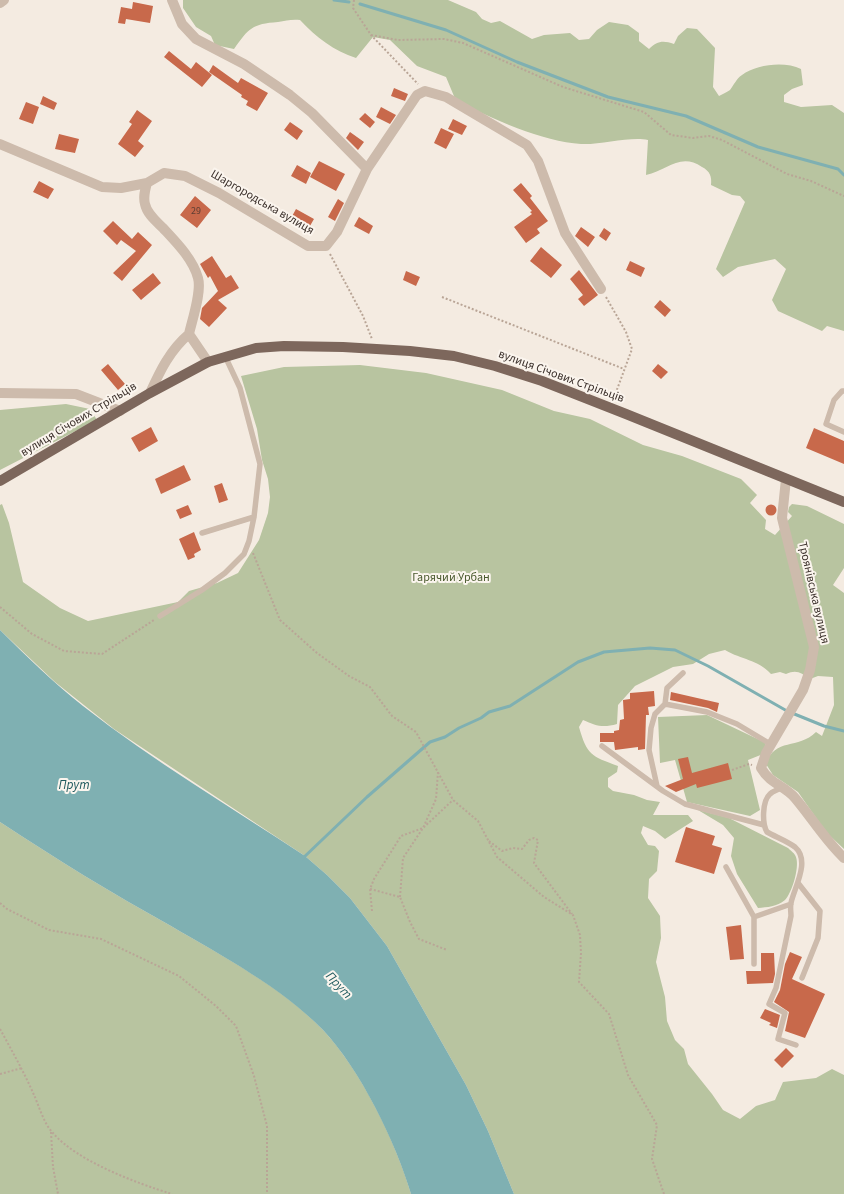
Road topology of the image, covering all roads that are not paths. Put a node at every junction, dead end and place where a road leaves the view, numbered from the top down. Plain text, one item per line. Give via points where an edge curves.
1 (4, 0) edge
2 (172, 0) edge
3 (0, 3) edge
4 (0, 144) edge
5 (367, 168) junction
6 (147, 183) junction
7 (601, 289) road end
8 (188, 334) junction
9 (225, 356) junction
10 (208, 362) junction
11 (844, 391) edge
12 (0, 393) edge
13 (150, 393) junction
14 (120, 411) junction
15 (844, 432) edge
16 (786, 479) junction
17 (0, 481) edge
18 (844, 502) edge
19 (254, 517) junction
20 (202, 533) dead end
21 (160, 616) road end
22 (683, 673) dead end
23 (665, 704) junction
24 (773, 745) junction
25 (602, 746) dead end
26 (657, 786) junction
27 (782, 788) junction
28 (764, 825) junction
29 (844, 858) edge
30 (726, 866) dead end
31 (798, 883) junction
32 (791, 904) junction
33 (754, 917) junction
34 (754, 964) dead end
35 (802, 978) dead end
36 (796, 1046) dead end

1 - 3 street
2 - 5 street via 182,24 196,40 244,64 290,95 312,113
4 - 6 street, Шаргородська вулиця via 102,187 121,188
5 - 6 street, Шаргородська вулиця via 337,232 326,246 308,246 219,192 186,176 164,173
5 - 7 street via 417,95 425,91 446,97 527,145 538,161 565,233
6 - 8 street, вулиця Січових Стрільців via 144,193 149,213 175,241 198,278 198,290
8 - 10 street
8 - 13 street, вулиця Січових Стрільців via 164,363
9 - 10 main road, вулиця Січових Стрільців
9 - 16 main road, вулиця Січових Стрільців via 256,348 284,346 410,351 454,356 535,379
9 - 19 lane via 240,388 260,464
10 - 13 main road, вулиця Січових Стрільців
11 - 15 lane via 834,400 826,424
12 - 14 street via 76,394
13 - 14 main road, вулиця Січових Стрільців
14 - 17 main road, вулиця Січових Стрільців
16 - 18 main road, вулиця Січових Стрільців
16 - 24 street, Троянівська вулиця via 782,518 814,647 803,690
19 - 20 lane
19 - 21 lane via 244,554 225,573 202,590
22 - 23 lane via 667,688
23 - 24 lane via 707,712 737,724
23 - 26 lane via 655,714 651,728 649,750
24 - 27 street, Троянівська вулиця via 766,754 761,768 770,780
25 - 26 lane
26 - 28 lane via 685,804
27 - 28 lane via 767,798
27 - 29 street via 795,797 833,848
28 - 31 lane via 767,832 795,847 800,854
30 - 33 lane
31 - 32 lane
31 - 35 lane via 820,911 818,938
32 - 33 lane
32 - 36 lane via 791,916 776,988 769,1004 785,1013 778,1039
33 - 34 lane

